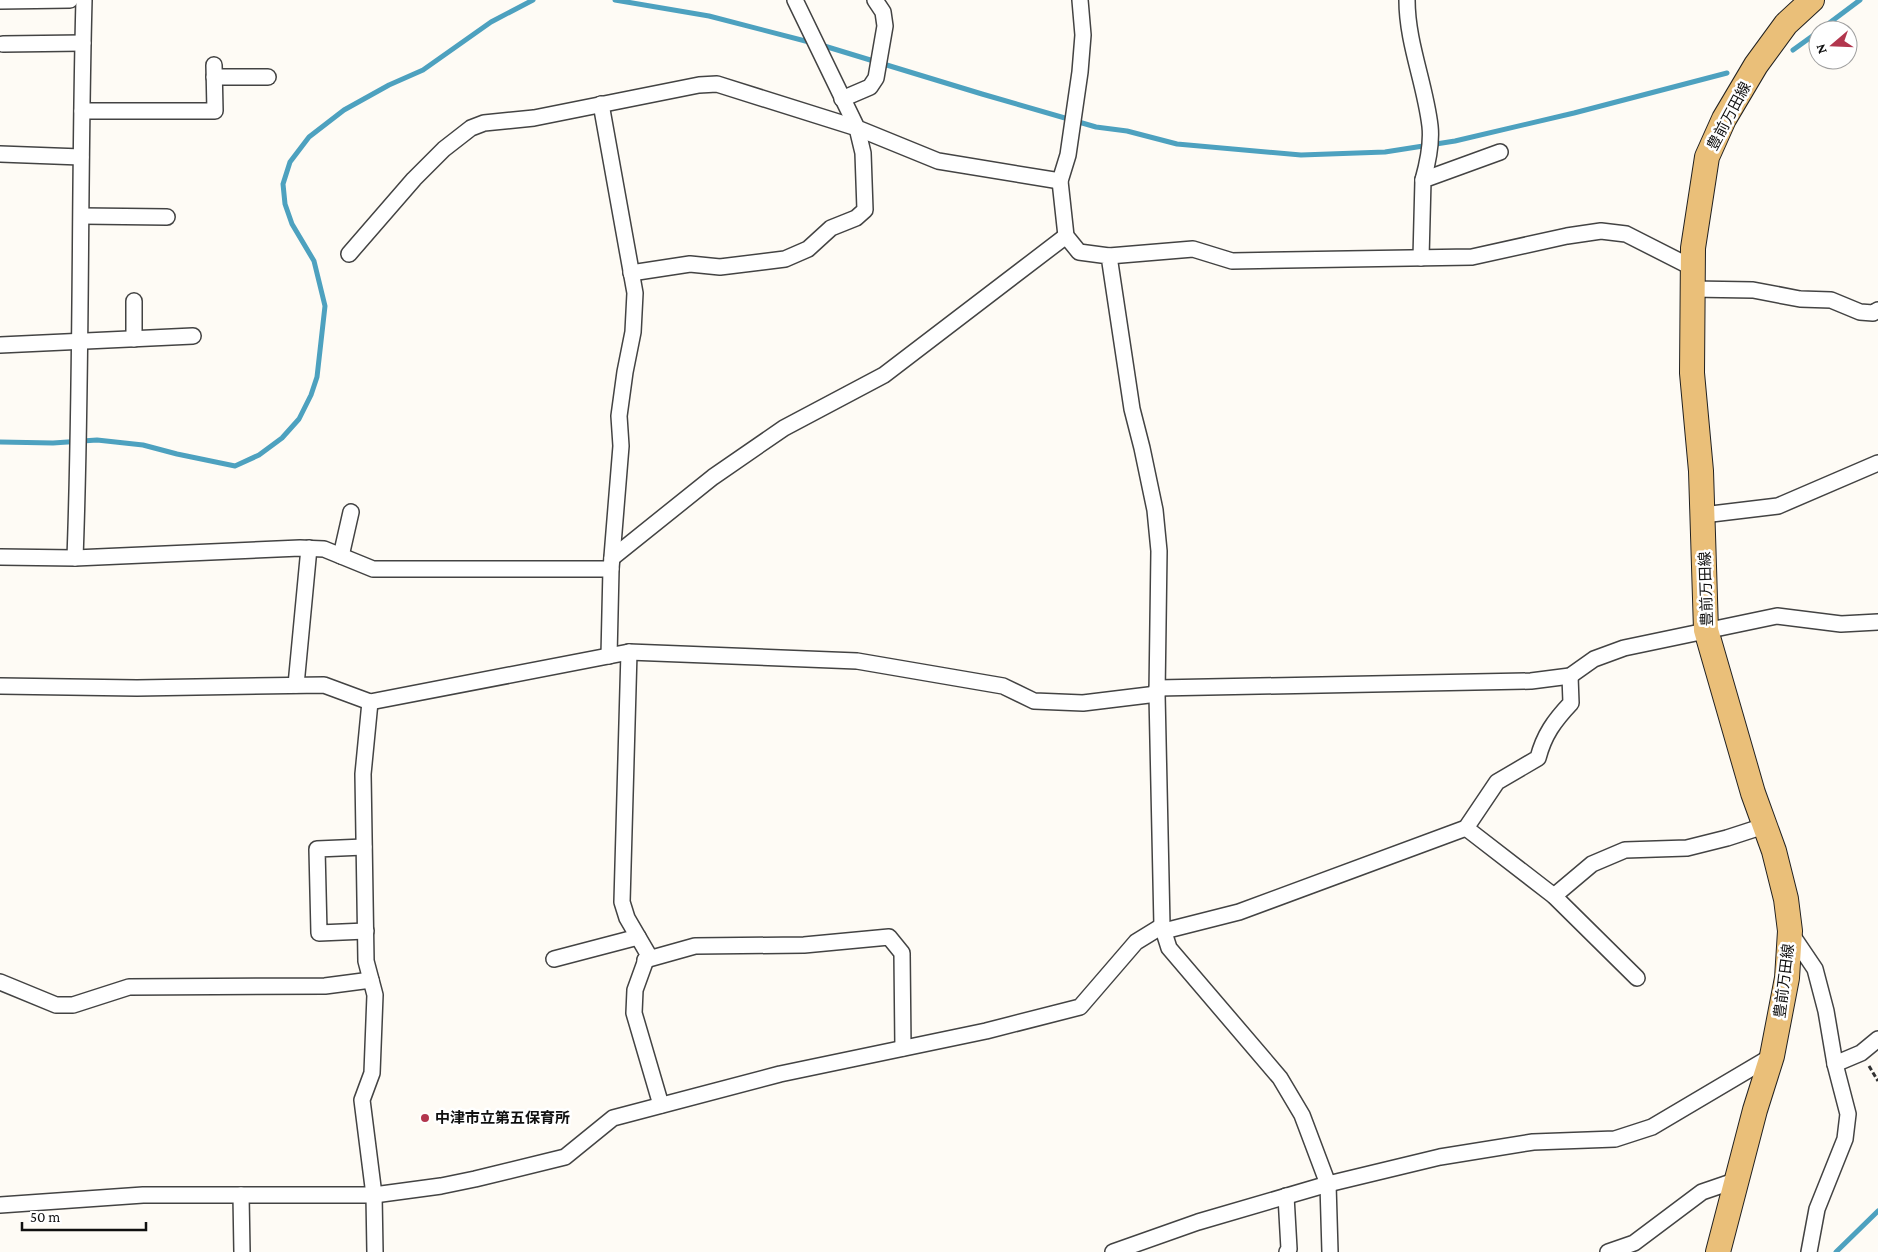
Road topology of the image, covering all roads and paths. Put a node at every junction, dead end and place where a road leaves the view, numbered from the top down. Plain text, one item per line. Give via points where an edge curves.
1 (70, 0) edge
2 (84, 0) edge
3 (795, 0) edge
4 (875, 0) edge
5 (1080, 0) edge
6 (1407, 0) edge
7 (1812, 0) edge
8 (0, 1) edge
9 (83, 43) junction
10 (3, 44) dead end
11 (268, 78) dead end
12 (842, 99) junction
13 (601, 104) junction
14 (82, 111) junction
15 (857, 128) junction
16 (1500, 152) dead end
17 (0, 154) edge
18 (81, 157) junction
19 (1423, 180) junction
20 (1060, 181) junction
21 (82, 216) junction
22 (168, 217) dead end
23 (1066, 236) junction
24 (350, 254) dead end
25 (1109, 256) junction
26 (1421, 258) junction
27 (631, 273) junction
28 (1692, 278) junction
29 (134, 301) dead end
30 (1878, 310) edge
31 (193, 336) dead end
32 (134, 339) junction
33 (80, 341) junction
34 (0, 345) edge
35 (1878, 463) edge
36 (352, 512) dead end
37 (1703, 515) junction
38 (309, 548) junction
39 (341, 556) junction
40 (0, 557) edge
41 (75, 558) junction
42 (611, 563) junction
43 (1878, 622) edge
44 (1706, 630) junction
45 (629, 652) junction
46 (609, 656) junction
47 (1570, 676) junction
48 (296, 685) junction
49 (0, 686) edge
50 (1157, 691) junction
51 (370, 702) junction
52 (1764, 826) junction
53 (1466, 828) junction
54 (364, 848) junction
55 (1554, 896) junction
56 (1163, 928) junction
57 (366, 931) junction
58 (1790, 931) junction
59 (638, 937) junction
60 (554, 958) dead end
61 (645, 960) junction
62 (1637, 978) dead end
63 (371, 980) junction
64 (0, 982) edge
65 (1878, 1039) edge
66 (903, 1048) junction
67 (1772, 1056) junction
68 (1835, 1064) junction
69 (662, 1105) junction
70 (1737, 1180) junction
71 (1328, 1184) junction
72 (242, 1195) junction
73 (374, 1195) junction
74 (1286, 1196) junction
75 (0, 1205) edge
76 (1288, 1251) edge
77 (242, 1252) edge
78 (375, 1252) edge
79 (1113, 1252) edge
80 (1330, 1252) edge
81 (1608, 1252) edge
82 (1718, 1252) edge
83 (1809, 1252) edge

1 - 8 street
2 - 9 street
3 - 12 street
4 - 12 street via 883,12 885,26 876,78 870,87
5 - 20 street via 1084,34 1080,72 1068,155
6 - 19 street via 1407,22 1430,127 1430,155
7 - 28 main road, 豊前万田線 via 1786,24 1756,65 1724,118 1707,157 1693,248
9 - 10 street
9 - 14 street
11 - 14 street via 214,71 215,111
12 - 15 street
13 - 15 street via 717,84
13 - 24 street via 534,118 484,123 471,128 414,179
13 - 27 street
14 - 18 street
15 - 20 street via 938,160
15 - 27 street via 863,153 865,210 856,218 831,228 808,249 785,259 720,267 690,264
16 - 19 street
17 - 18 street
18 - 21 street
19 - 26 street
20 - 23 street
21 - 22 street
21 - 33 street
23 - 25 street via 1080,252
23 - 42 street via 884,375 784,428 713,477
25 - 26 street via 1193,249 1232,262
25 - 50 street via 1132,409 1155,510 1159,551
26 - 28 street via 1472,257 1601,231 1626,234
27 - 42 street via 635,293 633,332 619,416 621,446
28 - 30 street via 1800,299 1830,300 1860,312
28 - 37 main road, 豊前万田線 via 1692,374
29 - 32 street
31 - 32 street
32 - 33 street
33 - 34 street
33 - 41 street
35 - 37 street via 1778,506
36 - 39 street
37 - 44 main road, 豊前万田線
38 - 39 street via 324,549
38 - 41 street
38 - 48 street
39 - 42 street via 373,569
40 - 41 street
42 - 46 street
43 - 44 street via 1841,624 1777,616
44 - 47 street via 1624,648 1594,659
44 - 52 main road, 豊前万田線
45 - 46 street
45 - 50 street via 857,661 1003,686 1034,701 1083,703
45 - 59 street via 622,902
46 - 51 street
47 - 50 street via 1531,681
47 - 53 street via 1571,703 1543,740 1538,758 1497,782
48 - 49 street
48 - 51 street via 324,685
50 - 56 street
51 - 54 street via 364,774
52 - 55 street via 1687,848 1625,850 1592,864
52 - 58 main road, 豊前万田線 via 1786,899
53 - 55 street
53 - 56 street via 1239,912
54 - 57 street
54 - 57 street via 317,850 319,933
55 - 62 street
56 - 66 street via 1136,942 1080,1007
56 - 71 street via 1169,948 1280,1078 1302,1115
57 - 63 street via 366,961
58 - 67 main road, 豊前万田線 via 1787,978
58 - 68 street via 1815,968
59 - 60 street
59 - 61 street via 648,954
61 - 66 street via 694,946 804,945 889,937 902,953
61 - 69 street via 635,990 634,1013
63 - 64 street via 325,986 129,987 74,1005 56,1005
63 - 73 street via 374,995 372,1074 362,1100
65 - 68 street via 1861,1052
66 - 69 street via 780,1074
67 - 70 main road, 豊前万田線
67 - 71 street via 1652,1127 1615,1139 1533,1142 1440,1157
68 - 83 street via 1848,1114 1845,1139 1817,1210
69 - 73 street via 613,1118 565,1157 449,1184
70 - 81 street via 1702,1192 1634,1243
70 - 82 main road, 豊前万田線
71 - 74 street
71 - 80 street
72 - 73 street
72 - 75 street via 143,1195
72 - 77 street
73 - 78 street
74 - 76 street
74 - 79 street

